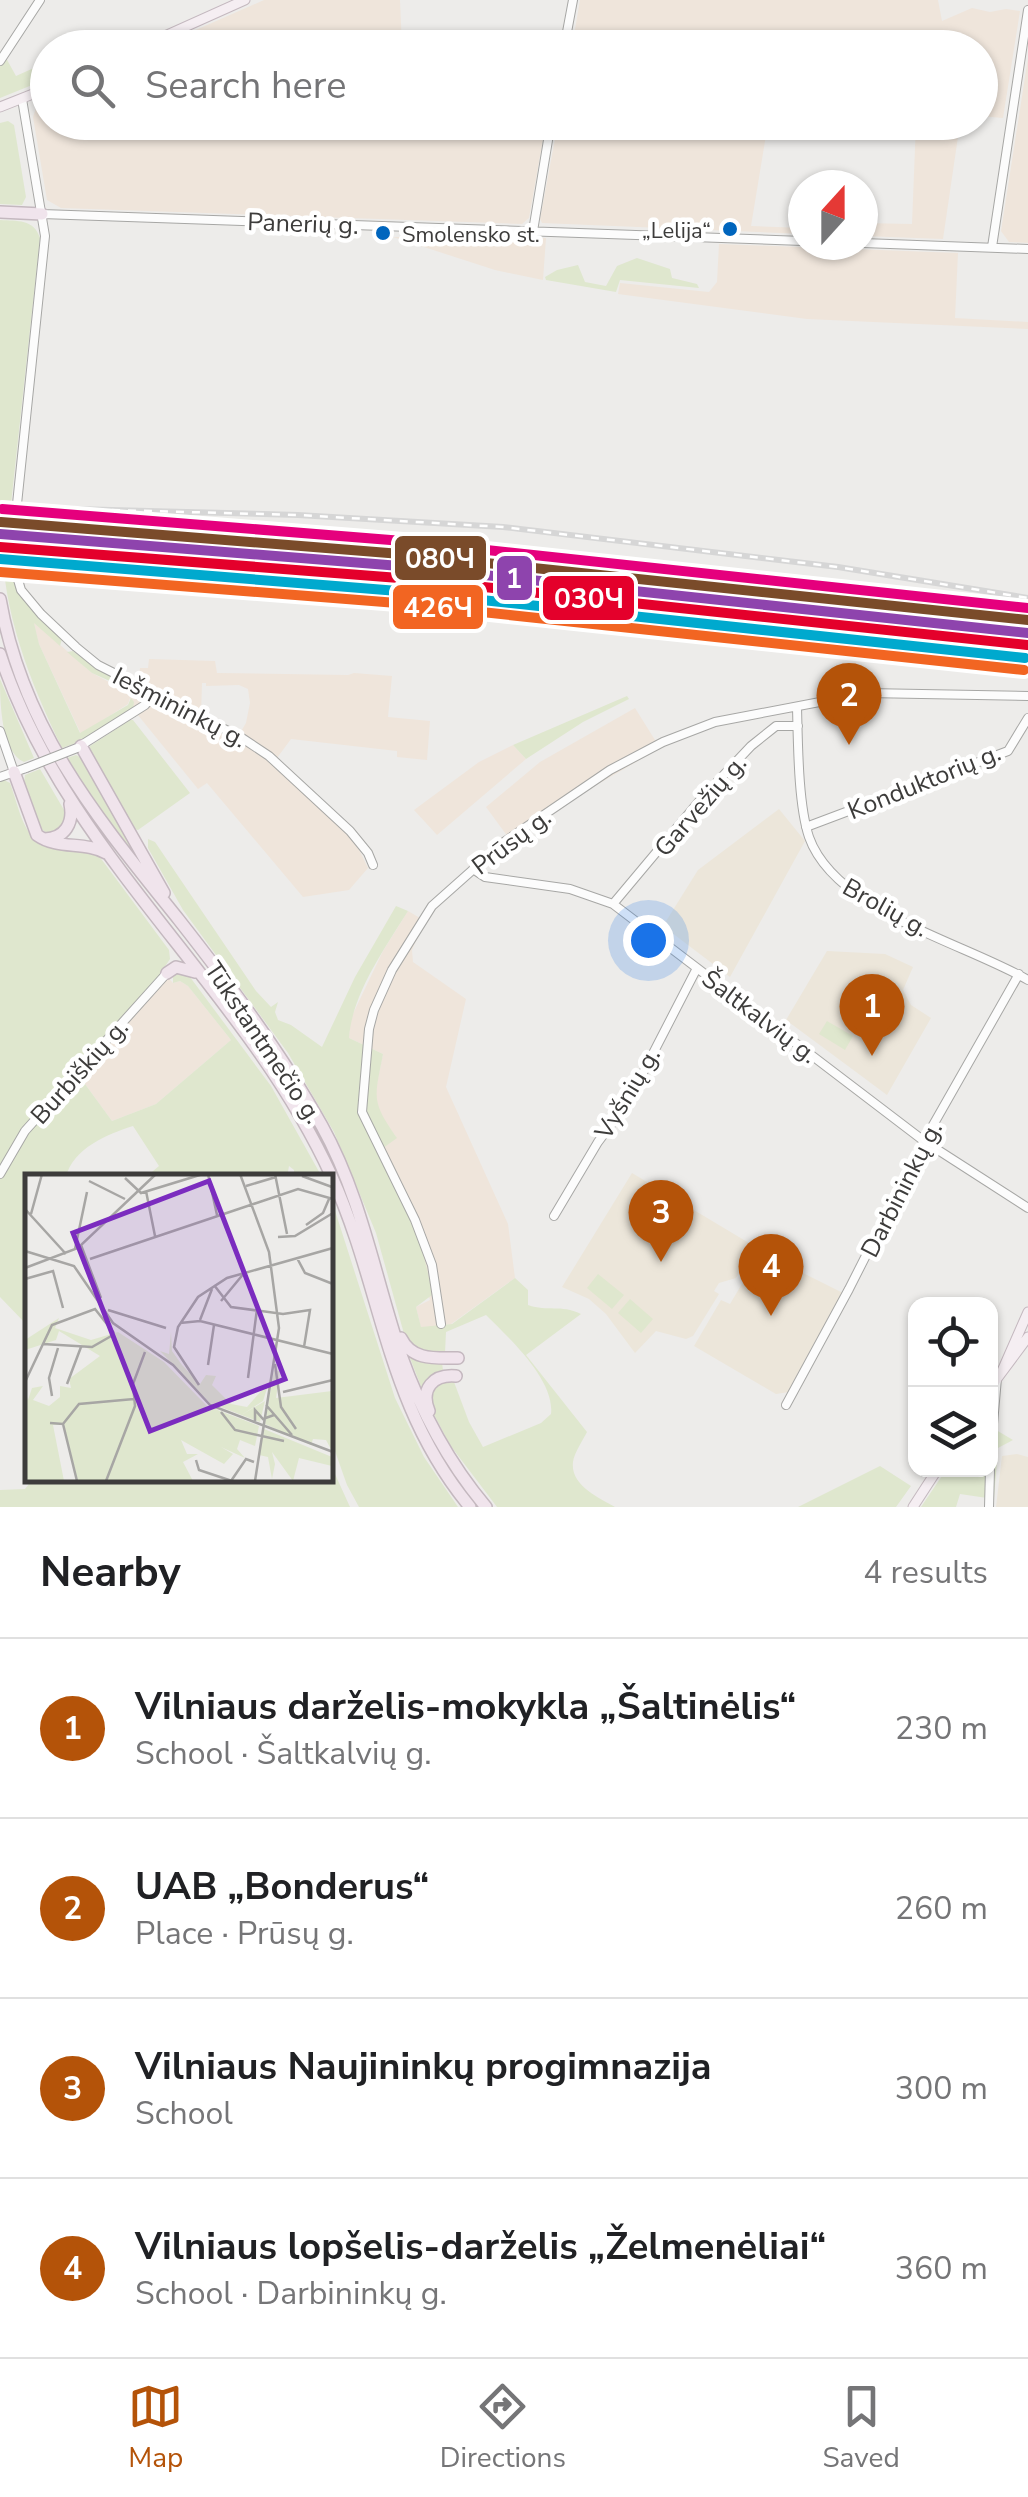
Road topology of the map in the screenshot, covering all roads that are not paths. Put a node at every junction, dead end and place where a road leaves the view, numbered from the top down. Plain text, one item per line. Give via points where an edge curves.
1 (40, 0) edge
2 (246, 0) edge
3 (572, 0) edge
4 (1028, 10) edge
5 (178, 30) edge
6 (567, 30) edge
7 (0, 61) edge
8 (30, 96) edge
9 (22, 99) junction
10 (0, 107) edge
11 (548, 140) edge
12 (0, 212) edge
13 (42, 214) junction
14 (533, 231) junction
15 (788, 240) edge
16 (878, 243) edge
17 (992, 247) junction
18 (1028, 249) edge
19 (17, 504) tunnel mouth
20 (15, 537) tunnel mouth
21 (0, 599) edge
22 (0, 654) edge
23 (154, 694) junction
24 (1028, 696) edge
25 (796, 707) junction
26 (773, 710) junction
27 (1028, 718) edge
28 (776, 726) junction
29 (798, 726) junction
30 (0, 732) edge
31 (79, 747) junction
32 (20, 770) junction
33 (0, 777) edge
34 (69, 799) junction
35 (806, 827) junction
36 (40, 838) junction
37 (114, 860) junction
38 (373, 865) dead end
39 (473, 869) junction
40 (613, 904) junction
41 (181, 923) junction
42 (174, 941) junction
43 (697, 968) junction
44 (167, 973) junction
45 (198, 974) junction
46 (1019, 974) junction
47 (1028, 980) edge
48 (924, 1140) junction
49 (0, 1174) edge
50 (328, 1174) edge
51 (332, 1184) edge
52 (1028, 1208) edge
53 (554, 1216) dead end
54 (388, 1310) junction
55 (1028, 1312) edge
56 (441, 1324) dead end
57 (1028, 1337) edge
58 (458, 1358) dead end
59 (998, 1375) edge
60 (456, 1376) dead end
61 (998, 1376) edge
62 (786, 1404) dead end
63 (443, 1448) junction
64 (932, 1477) edge
65 (990, 1477) edge
66 (470, 1507) edge
67 (486, 1507) edge
68 (913, 1507) edge
69 (990, 1507) edge

1 - 7 street
2 - 5 main road
3 - 6 street
4 - 17 street
8 - 9 main road
9 - 10 main road
9 - 13 street
11 - 14 street
12 - 13 highway
13 - 14 street, Panerių g.
13 - 19 street
14 - 15 street, Panerių g.
16 - 17 street
17 - 18 street
20 - 23 street, Iešmininkų g. via 16,576 29,602 88,658
21 - 41 highway, Tūkstantmečio g. via 17,665 50,746
22 - 34 highway, Tūkstantmečio g. via 18,706
23 - 31 street
23 - 38 street, Iešmininkų g. via 269,756 350,831
24 - 25 street, Prūsų g. via 866,693
25 - 26 street, Prūsų g.
25 - 29 street, Brolių g.
26 - 28 street
26 - 39 street, Prūsų g. via 715,722 638,754
27 - 35 street, Konduktorių g. via 1008,752
28 - 29 street
28 - 40 street, Garvežių g. via 715,784
29 - 35 street, Brolių g.
30 - 32 street
31 - 32 street, bridge
31 - 41 highway
32 - 33 street
32 - 36 highway
34 - 36 highway via 66,830
34 - 37 highway, Tūkstantmečio g.
35 - 46 street, Brolių g. via 822,863 852,892
36 - 37 highway via 92,847
37 - 42 highway, Tūkstantmečio g.
39 - 40 street, Šaltkalvių g. via 486,877 570,888
39 - 56 street, Prūsų g. via 418,925 384,986 369,1029 362,1096 364,1119 432,1266
40 - 43 street, Šaltkalvių g.
41 - 54 highway, Tūkstantmečio g. via 324,1129 355,1198
42 - 44 highway
42 - 45 highway, Tūkstantmečio g.
43 - 48 street, Šaltkalvių g.
43 - 53 street, Vyšnių g. via 628,1102
44 - 45 highway via 176,967
44 - 49 street, Burbiškių g. via 36,1118
45 - 50 highway, Tūkstantmečio g. via 274,1073
46 - 47 street, Brolių g.
46 - 48 street, Darbininkų g.
48 - 52 street, Šaltkalvių g.
48 - 62 street, Darbininkų g.
51 - 66 highway, Tūkstantmečio g. via 404,1398 436,1462
54 - 58 highway via 411,1352
54 - 63 highway, Tūkstantmečio g. via 416,1394
55 - 59 main road
57 - 61 main road
60 - 63 highway via 435,1379 426,1395
63 - 67 highway, Tūkstantmečio g.
64 - 68 main road
65 - 69 street

